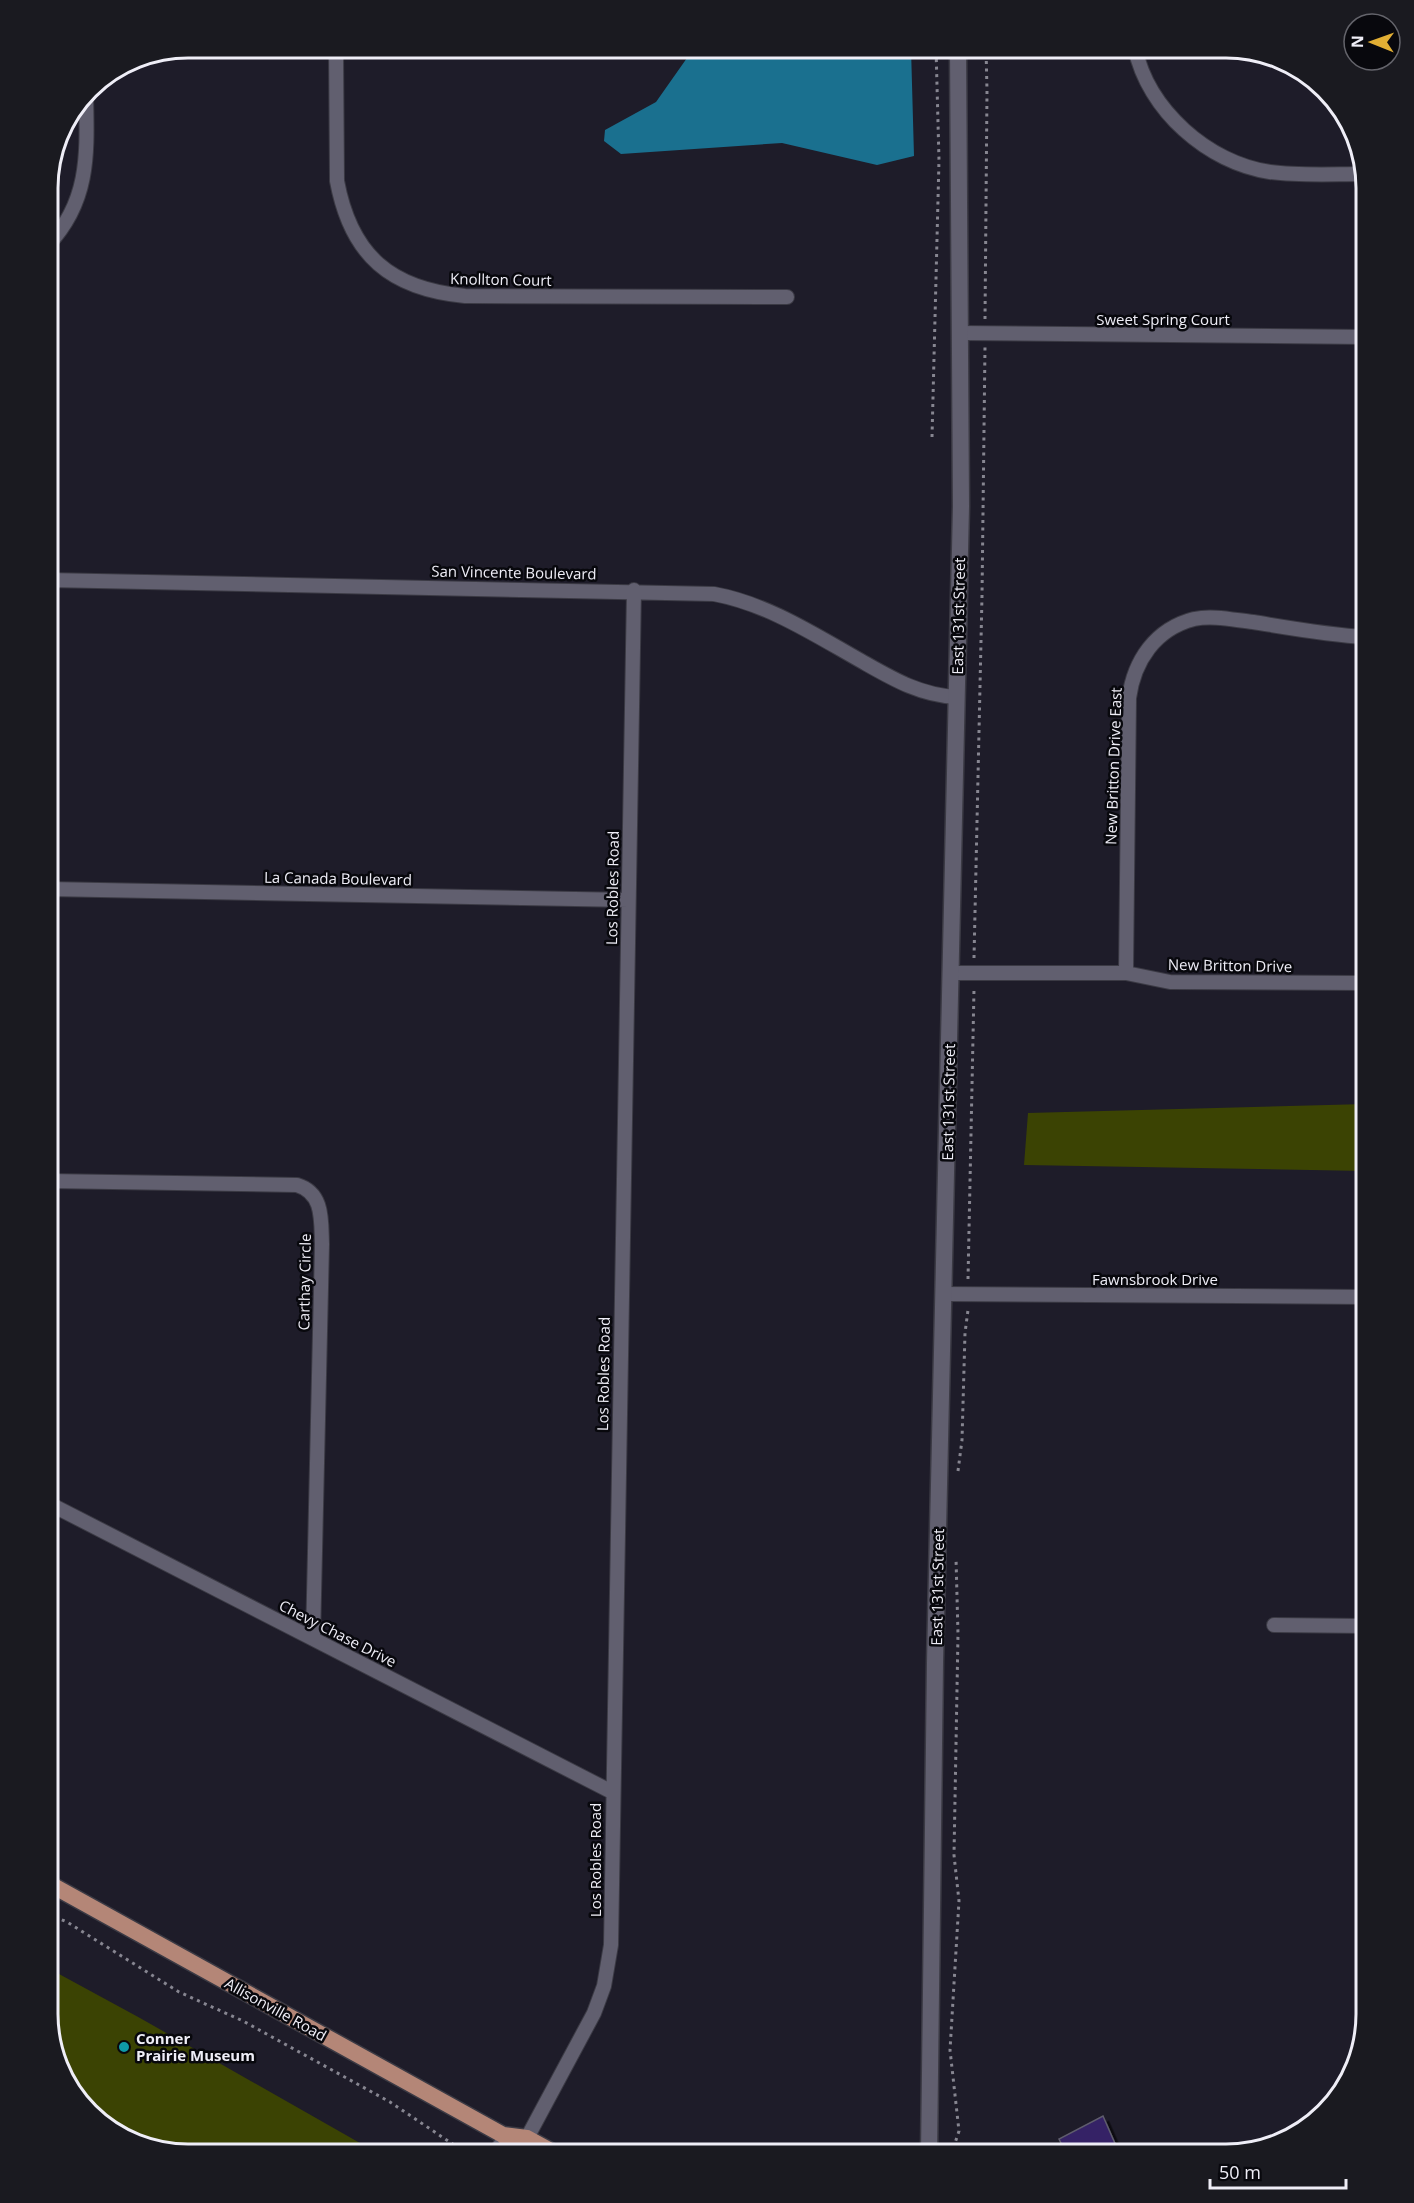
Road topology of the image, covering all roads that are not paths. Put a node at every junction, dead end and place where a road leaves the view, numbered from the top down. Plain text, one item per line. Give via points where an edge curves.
1 (336, 59) edge
2 (958, 59) edge
3 (1139, 59) edge
4 (86, 109) edge
5 (1354, 174) edge
6 (59, 230) edge
7 (787, 297) dead end
8 (959, 333) junction
9 (1356, 337) edge
10 (59, 580) edge
11 (634, 591) junction
12 (1356, 636) edge
13 (956, 697) junction
14 (59, 889) edge
15 (628, 900) junction
16 (951, 973) junction
17 (1126, 973) junction
18 (1356, 983) edge
19 (58, 1181) edge
20 (943, 1294) junction
21 (1356, 1297) edge
22 (58, 1508) edge
23 (1274, 1625) dead end
24 (1356, 1626) edge
25 (314, 1639) junction
26 (612, 1792) junction
27 (58, 1889) edge
28 (503, 2136) junction
29 (527, 2138) junction
30 (497, 2144) edge
31 (511, 2144) edge
32 (538, 2144) edge
33 (929, 2144) edge

1 - 7 street, Knollton Court via 337,181 341,202 367,253 395,277 428,291 465,296
2 - 8 street, East 131st Street
3 - 5 street via 1165,110 1211,150 1270,172
4 - 6 street via 83,183 70,216
8 - 9 street, Sweet Spring Court
8 - 13 street, East 131st Street via 961,506
10 - 11 street, San Vincente Boulevard
11 - 13 street, San Vincente Boulevard via 714,594 754,603 901,684 937,696
11 - 15 street, Los Robles Road
12 - 17 street, New Britton Drive East via 1209,618 1181,624 1150,645 1135,669 1129,699
13 - 16 street, East 131st Street
14 - 15 street, La Canada Boulevard
15 - 26 street, Los Robles Road
16 - 17 street, New Britton Drive
16 - 20 street, East 131st Street
17 - 18 street, New Britton Drive via 1170,982
19 - 25 street, Carthay Circle via 297,1185 316,1199 322,1244
20 - 21 street, Fawnsbrook Drive
20 - 33 street, East 131st Street
22 - 25 street, Chevy Chase Drive
23 - 24 street
25 - 26 street, Chevy Chase Drive
26 - 29 street, Los Robles Road via 611,1946 604,1986 594,2013
27 - 28 main road, Allisonville Road
28 - 29 main road, Allisonville Road
28 - 30 lane
28 - 31 main road, Allisonville Road
29 - 32 main road, Allisonville Road

